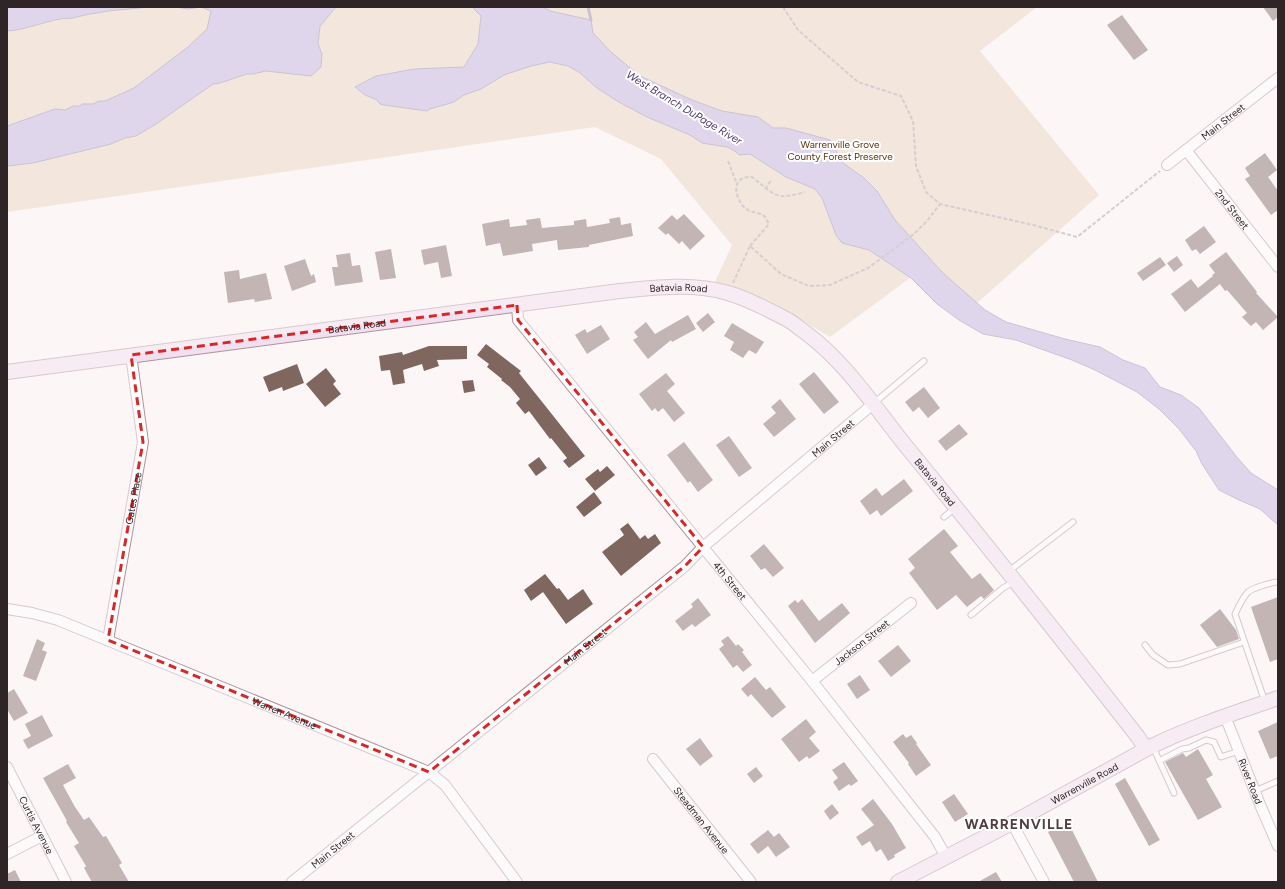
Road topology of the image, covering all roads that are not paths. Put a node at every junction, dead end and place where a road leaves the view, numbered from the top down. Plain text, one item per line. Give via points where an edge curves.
1 (1278, 78) edge
2 (1186, 150) junction
3 (1167, 165) road end
4 (1278, 267) edge
5 (517, 305) junction
6 (131, 355) junction
7 (924, 361) dead end
8 (7, 372) edge
9 (873, 404) junction
10 (956, 508) junction
11 (944, 517) dead end
12 (1073, 522) dead end
13 (703, 547) junction
14 (1012, 577) junction
15 (1278, 582) edge
16 (911, 603) dead end
17 (7, 609) edge
18 (971, 615) dead end
19 (108, 640) junction
20 (1244, 642) junction
21 (1145, 645) dead end
22 (812, 681) junction
23 (1272, 700) edge
24 (1225, 716) junction
25 (1149, 748) junction
26 (1239, 751) junction
27 (653, 759) dead end
28 (1159, 761) junction
29 (7, 767) edge
30 (429, 772) junction
31 (1278, 780) edge
32 (1255, 791) junction
33 (1174, 793) dead end
34 (1012, 823) junction
35 (42, 836) junction
36 (1278, 846) edge
37 (7, 854) edge
38 (946, 857) junction
39 (66, 882) edge
40 (292, 882) edge
41 (517, 882) edge
42 (751, 882) edge
43 (898, 882) edge
44 (1044, 882) edge

1 - 2 street, Main Street
2 - 3 street, Main Street
2 - 4 street, 2nd Street
5 - 6 main road, Batavia Road
5 - 9 main road, Batavia Road via 649,288 709,289 728,293 790,321 817,341 836,359
5 - 13 street, 4th Street via 518,320
6 - 8 main road, Batavia Road
6 - 19 street, Gates Place via 143,442
7 - 9 lane
9 - 10 main road, Batavia Road
9 - 13 street, Main Street
10 - 11 lane
10 - 14 main road, Batavia Road
12 - 14 lane
13 - 22 street, 4th Street
13 - 30 street, Main Street via 685,566
14 - 18 lane via 1004,588
14 - 25 main road, Batavia Road
15 - 20 lane via 1248,592 1235,614
16 - 22 street, Jackson Street
17 - 19 street, Warren Avenue via 58,620
19 - 30 street, Warren Avenue
20 - 21 lane via 1168,666
20 - 23 lane
22 - 38 street, 4th Street via 935,837
23 - 24 main road, Warrenville Road
24 - 25 main road, Warrenville Road via 1196,726
24 - 26 street, River Road
25 - 28 lane
25 - 34 main road, Warrenville Road
26 - 28 lane via 1221,757 1214,742 1206,740
26 - 32 street, River Road
27 - 42 street, Steadman Avenue
28 - 33 lane
29 - 35 street, Curtis Avenue
30 - 40 street, Main Street
30 - 41 street, Warren Avenue via 445,785
31 - 32 lane
32 - 36 street, River Road
34 - 38 main road, Warrenville Road
34 - 44 street
35 - 37 street
35 - 39 street, Curtis Avenue
38 - 43 main road, Warrenville Road

